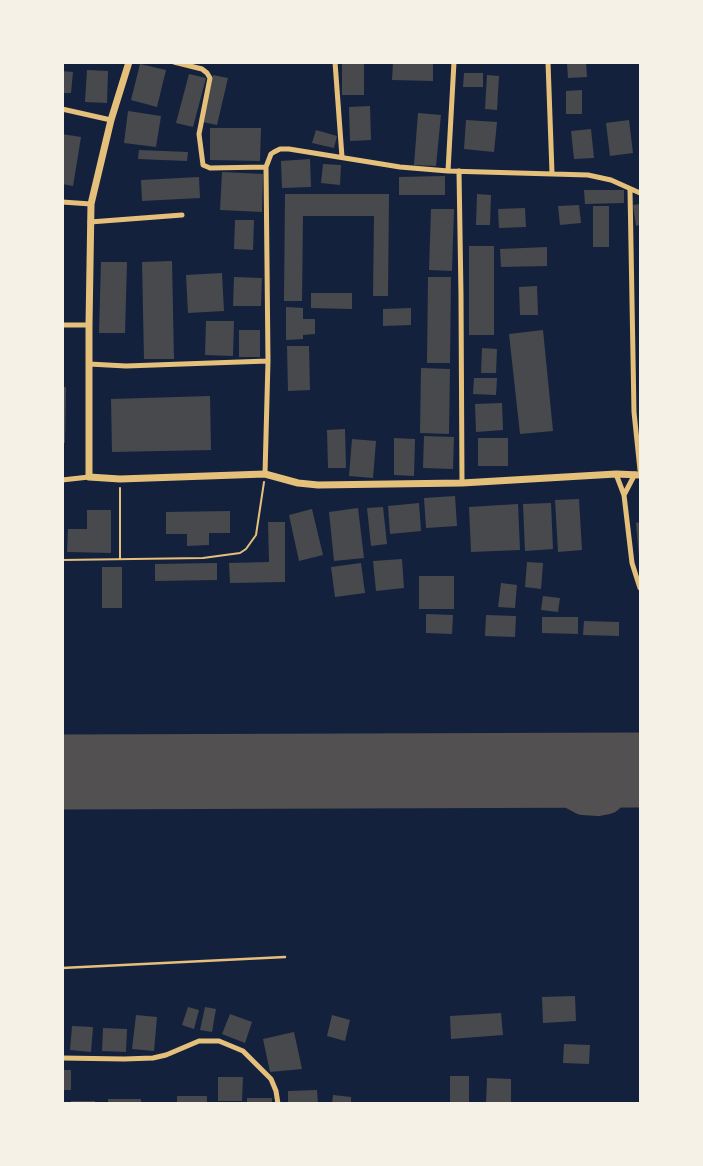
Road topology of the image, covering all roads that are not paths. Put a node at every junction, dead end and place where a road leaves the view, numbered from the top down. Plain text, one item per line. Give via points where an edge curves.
1 (129, 62) edge
2 (174, 62) edge
3 (335, 62) edge
4 (454, 62) edge
5 (548, 62) edge
6 (62, 109) edge
7 (111, 120) junction
8 (342, 157) junction
9 (266, 167) junction
10 (448, 171) junction
11 (459, 171) junction
12 (552, 173) junction
13 (630, 190) junction
14 (640, 193) edge
15 (62, 202) edge
16 (92, 204) junction
17 (182, 215) dead end
18 (90, 222) junction
19 (62, 324) edge
20 (89, 324) junction
21 (268, 362) junction
22 (89, 364) junction
23 (638, 473) edge
24 (265, 474) junction
25 (616, 474) junction
26 (89, 477) junction
27 (62, 480) edge
28 (462, 483) junction
29 (624, 495) junction
30 (640, 588) edge
31 (285, 957) dead end
32 (62, 968) edge
33 (62, 1058) edge
34 (278, 1104) edge

1 - 7 street
2 - 9 street via 202,69 210,78 199,134 202,165 210,168
3 - 8 street
4 - 10 street
5 - 12 street
6 - 7 street
7 - 16 street
8 - 9 street via 280,149 271,154
8 - 10 street
9 - 21 street
10 - 11 street
11 - 12 street
11 - 28 street
12 - 13 street via 602,177
13 - 14 street
13 - 23 street
15 - 16 street
16 - 18 street
17 - 18 street
18 - 20 street
19 - 20 street
20 - 22 street
21 - 22 street via 135,366
21 - 24 street
22 - 26 street
23 - 25 street
23 - 29 street
24 - 26 street via 120,479
24 - 28 street via 318,485
25 - 28 street
25 - 29 street
26 - 27 street
29 - 30 street via 632,563
31 - 32 lane
33 - 34 street via 153,1058 199,1041 218,1041 243,1052 259,1066 274,1084

